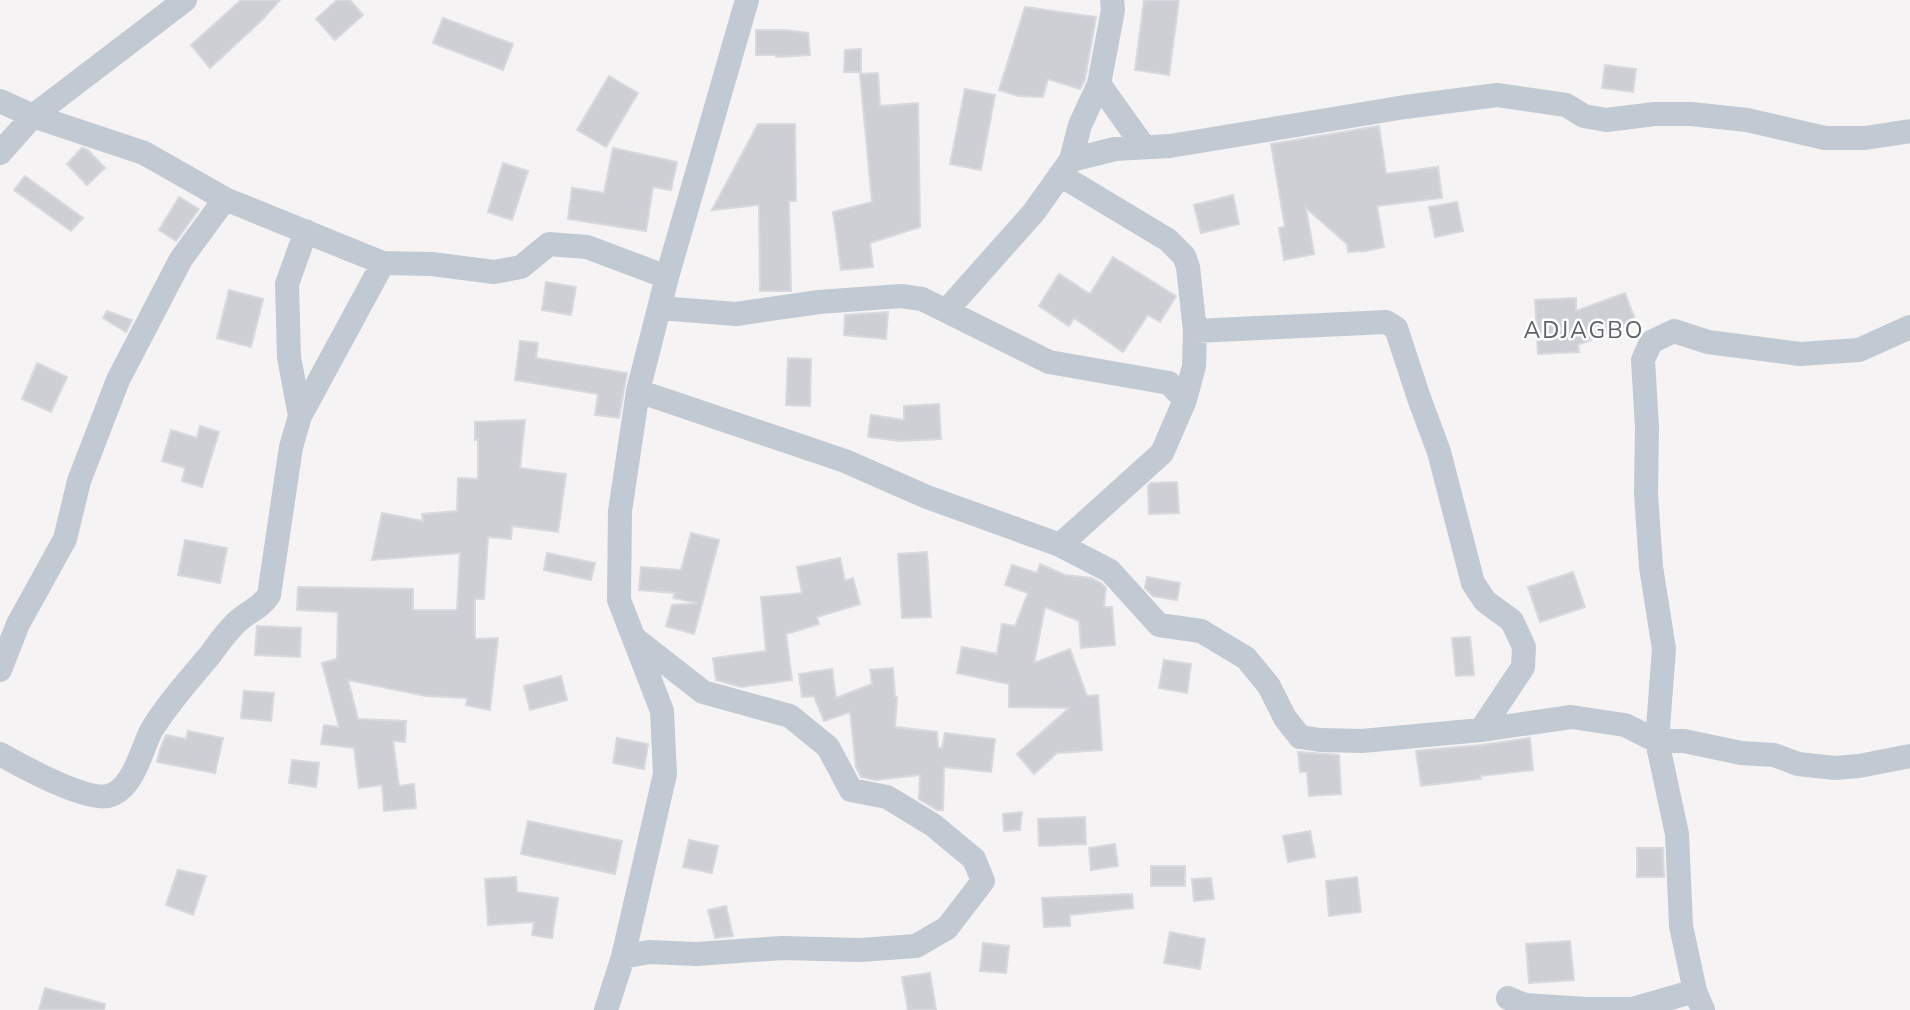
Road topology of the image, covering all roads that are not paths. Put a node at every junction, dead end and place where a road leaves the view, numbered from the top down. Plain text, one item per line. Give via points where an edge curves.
1 (185, 0) edge
2 (747, 0) edge
3 (1112, 0) edge
4 (1098, 84) junction
5 (0, 101) edge
6 (33, 116) junction
7 (1910, 131) edge
8 (1144, 146) junction
9 (0, 153) edge
10 (1065, 168) junction
11 (225, 199) junction
12 (306, 231) junction
13 (383, 262) junction
14 (667, 276) junction
15 (659, 308) junction
16 (946, 311) junction
17 (1910, 327) edge
18 (1195, 331) junction
19 (638, 390) junction
20 (1185, 400) junction
21 (300, 416) junction
22 (1060, 545) junction
23 (633, 638) junction
24 (0, 670) edge
25 (1481, 730) junction
26 (1657, 741) junction
27 (0, 754) edge
28 (1910, 756) edge
29 (623, 957) junction
30 (1508, 998) dead end
31 (1699, 1000) edge
32 (606, 1010) edge

1 - 6 street
2 - 14 street
3 - 4 street
4 - 8 street
4 - 10 street
5 - 6 street
6 - 9 street
6 - 11 street via 144,153
7 - 8 street via 1825,138 1747,120 1691,114 1606,120 1584,116 1566,104 1497,95 1170,146
8 - 10 street via 1115,149
10 - 16 street via 1034,212
10 - 18 street via 1184,256
11 - 12 street
11 - 24 street via 181,259 118,380 79,481 65,539 18,624
12 - 13 street
12 - 21 street via 288,284 289,357
13 - 14 street via 494,272 521,267 549,244 587,247
13 - 21 street
14 - 15 street
15 - 16 street via 736,314 901,296 922,299
15 - 19 street
16 - 20 street via 1049,362 1169,383
17 - 26 street via 1859,350 1800,354 1708,342 1674,331 1651,342 1643,360 1646,494 1664,649
18 - 20 street via 1194,366
18 - 25 street via 1386,322 1396,328 1440,452 1473,583 1485,601 1513,621 1524,647 1523,667
19 - 22 street via 845,461 927,497
19 - 23 street via 620,511 619,600
20 - 22 street via 1162,453
21 - 27 street via 291,447 269,595 237,622 172,702 120,791 107,796 88,794
22 - 25 street via 1110,571 1159,625 1201,631 1246,658 1300,737 1362,741
23 - 29 street via 662,711 665,774
23 - 29 street via 703,692 790,716 828,747 850,790 887,797 933,825 974,859 983,881 947,928 916,946
25 - 26 street via 1572,717 1625,725
26 - 28 street via 1684,741 1835,768
26 - 31 street via 1677,834 1681,926
29 - 32 street
30 - 31 street via 1525,1005 1586,1009 1632,1009

